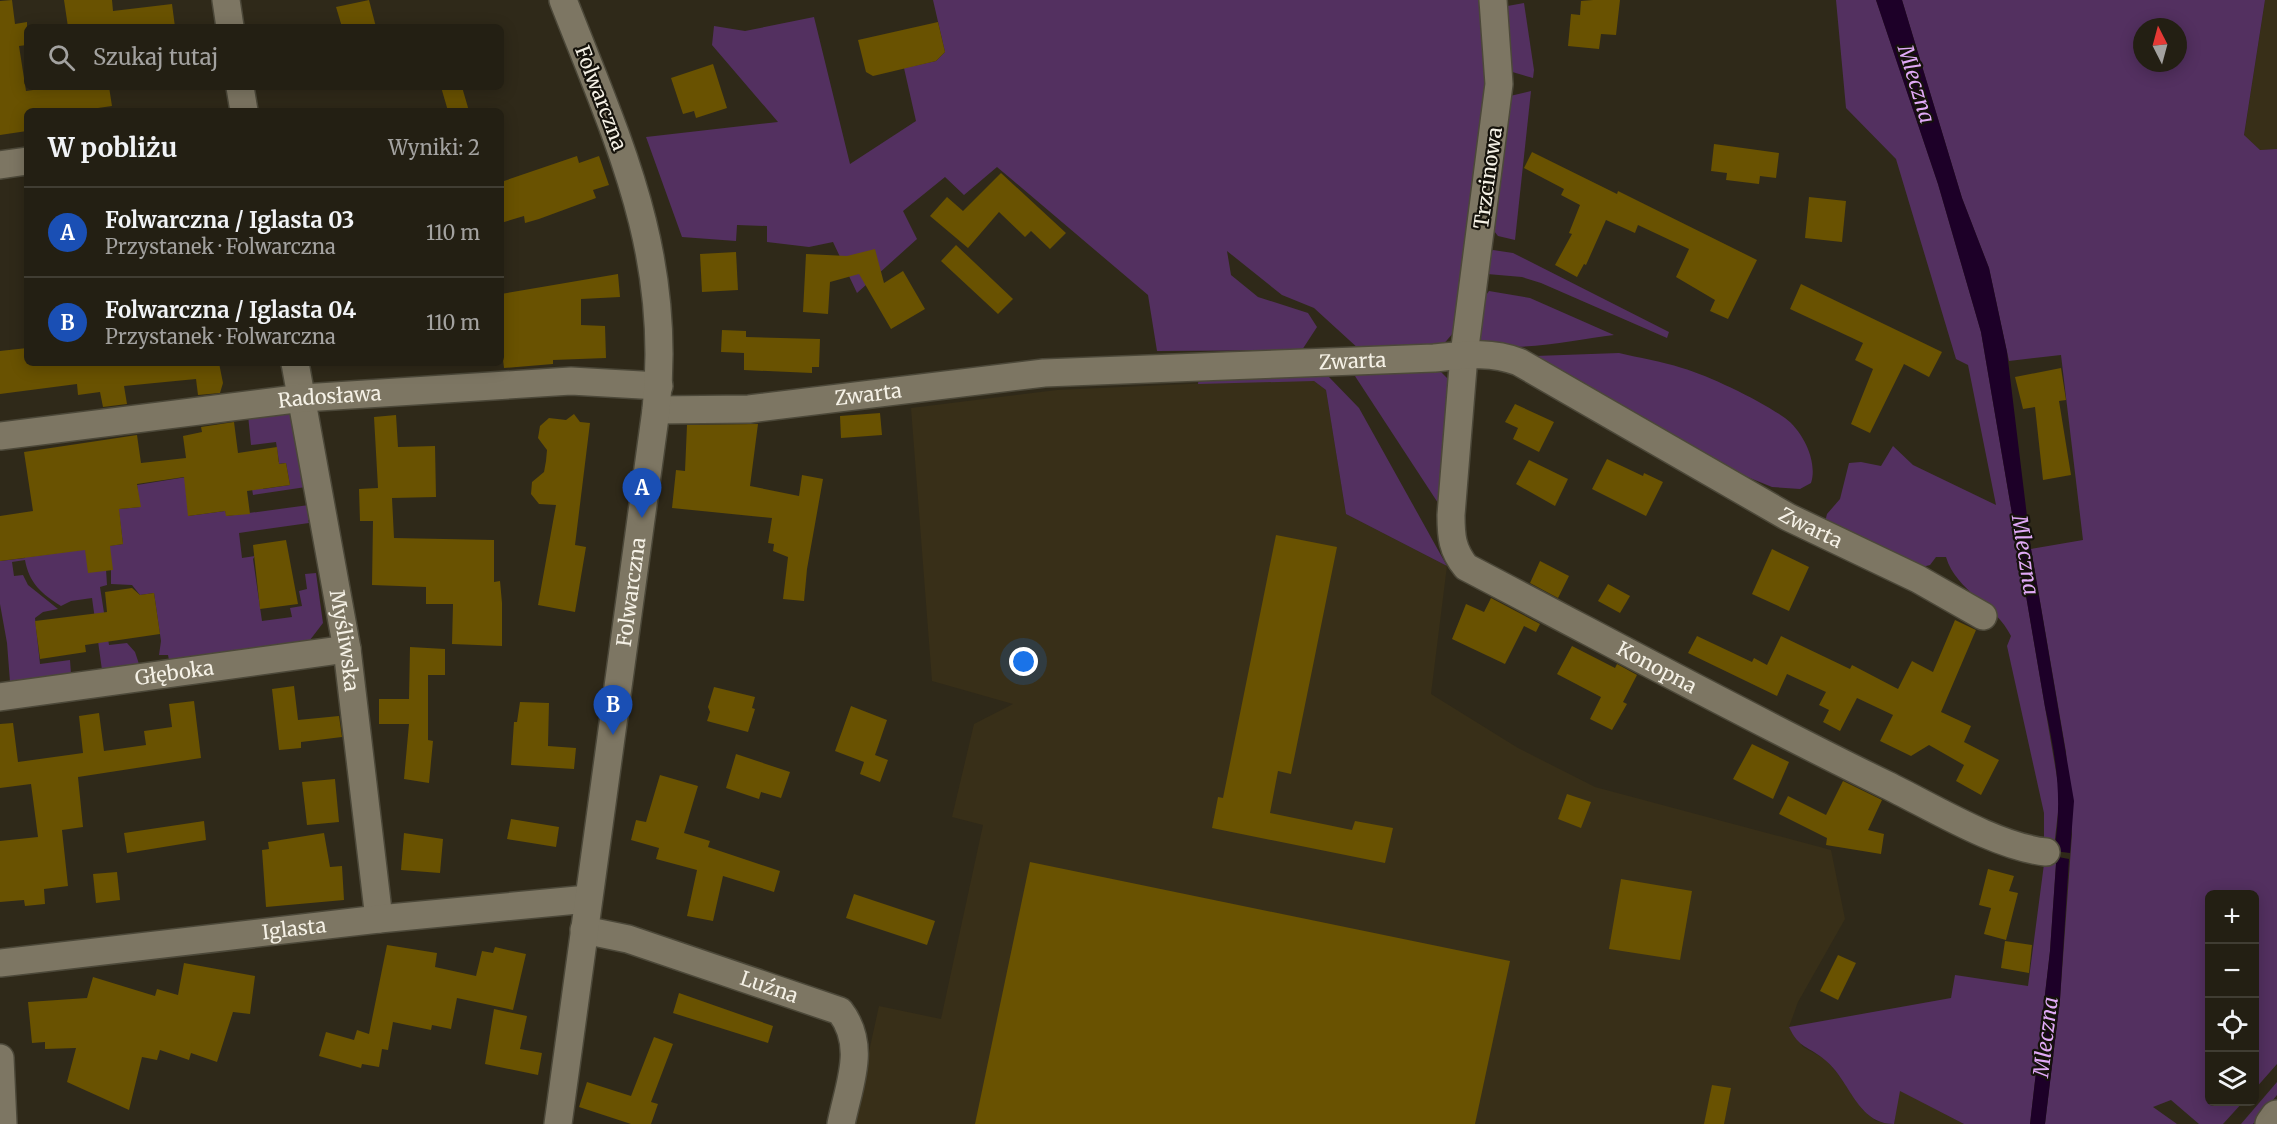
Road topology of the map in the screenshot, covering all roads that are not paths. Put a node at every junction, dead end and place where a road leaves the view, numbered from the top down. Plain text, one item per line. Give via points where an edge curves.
1 (225, 0) edge
2 (563, 0) edge
3 (1492, 0) edge
4 (229, 24) edge
5 (240, 90) edge
6 (244, 108) edge
7 (24, 161) edge
8 (0, 165) edge
9 (1464, 355) junction
10 (297, 366) edge
11 (303, 398) junction
12 (658, 398) junction
13 (0, 436) edge
14 (1983, 616) dead end
15 (347, 649) junction
16 (0, 697) edge
17 (2046, 852) dead end
18 (588, 899) junction
19 (379, 919) junction
20 (584, 930) junction
21 (0, 963) edge
22 (0, 1058) edge
23 (2277, 1118) edge
24 (3, 1124) edge
25 (558, 1124) edge
26 (841, 1124) edge
27 (2272, 1124) edge

1 - 4 street
2 - 12 street, Folwarczna via 630,171 646,230 657,290
3 - 9 street, Trzcinowa via 1499,84
5 - 6 street
7 - 8 street
9 - 12 street, Zwarta via 1044,373 749,409
9 - 14 street, Zwarta via 1485,353 1519,362 1788,517 1918,579
9 - 17 street, Konopna via 1451,539 1456,556 1466,567 1953,818 1995,837
10 - 11 street, Myśliwska
11 - 12 street, Radosława via 571,381
11 - 13 street, Radosława
11 - 15 street, Myśliwska
12 - 18 street, Folwarczna
15 - 16 street, Głęboka
15 - 19 street, Myśliwska
18 - 19 street, Iglasta
18 - 20 street, Folwarczna
19 - 21 street, Iglasta
20 - 25 street, Folwarczna
20 - 26 street, Luźna via 628,939 840,1011 851,1025 856,1043
22 - 24 street
23 - 27 main road

